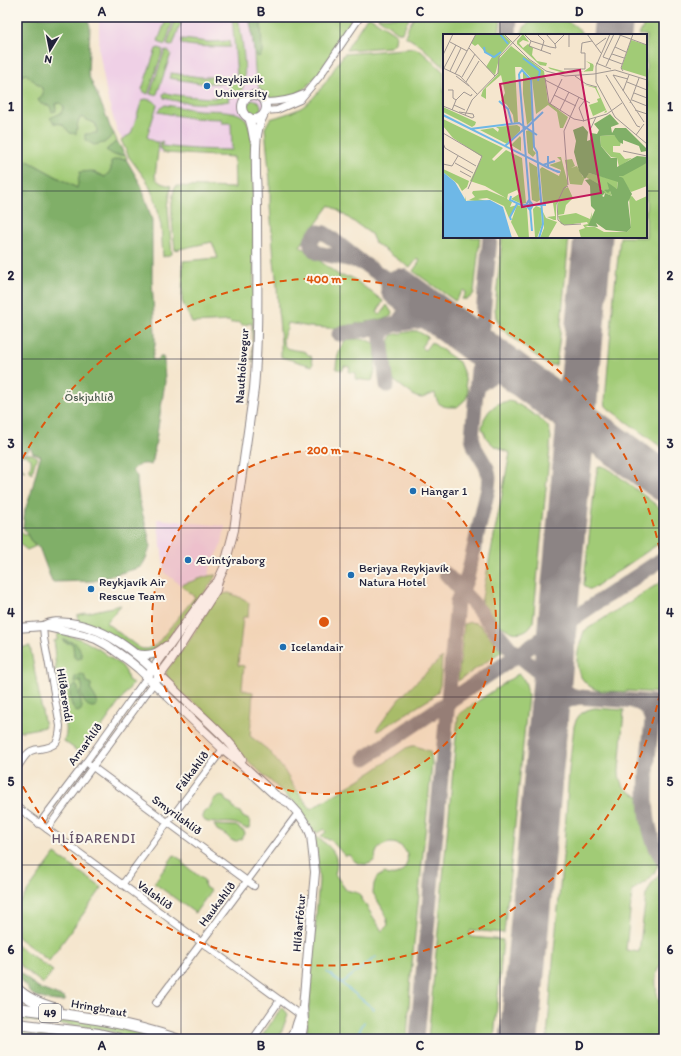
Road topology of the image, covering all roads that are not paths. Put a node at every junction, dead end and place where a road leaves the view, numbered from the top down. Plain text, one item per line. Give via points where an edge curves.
1 (360, 17) edge
2 (305, 94) junction
3 (265, 102) junction
4 (264, 113) junction
5 (248, 118) junction
6 (256, 148) junction
7 (218, 581) junction
8 (43, 626) junction
9 (17, 628) edge
10 (175, 638) junction
11 (136, 654) junction
12 (152, 669) junction
13 (160, 676) junction
14 (147, 677) junction
15 (154, 683) junction
16 (224, 749) junction
17 (86, 762) junction
18 (92, 767) junction
19 (17, 768) edge
20 (249, 771) junction
21 (278, 798) junction
22 (17, 807) edge
23 (295, 817) junction
24 (168, 822) junction
25 (39, 824) junction
26 (47, 830) junction
27 (311, 841) junction
28 (247, 881) junction
29 (122, 885) junction
30 (254, 886) dead end
31 (201, 943) junction
32 (17, 989) edge
33 (280, 1000) junction
34 (156, 1003) dead end
35 (17, 1008) edge
36 (302, 1013) junction
37 (84, 1017) junction
38 (17, 1024) edge
39 (17, 1027) edge
40 (62, 1030) junction
41 (295, 1037) edge
42 (120, 1039) edge
43 (176, 1039) edge
44 (253, 1039) edge

1 - 2 street
2 - 3 street via 282,102
2 - 4 street via 286,108
3 - 4 street
3 - 5 street via 257,95 246,98 242,110
4 - 5 street via 256,119
4 - 6 street, Nauthólsvegur via 260,121
5 - 6 street, Nauthólsvegur
6 - 7 street, Nauthólsvegur via 257,349 254,389 234,530
7 - 10 street, Nauthólsvegur
7 - 13 street, Nauthólsvegur via 216,590
8 - 9 street
8 - 11 street, Hlíðarfótur via 62,622 89,628 116,640
8 - 14 street, Hlíðarfótur via 98,640 118,652
8 - 19 street, Hlíðarendi via 60,732 55,744 31,751
10 - 11 street via 154,654
10 - 12 street, Nauthólsvegur
11 - 12 street, Hlíðarfótur
12 - 13 street, Hlíðarfótur
12 - 14 street, Nauthólsvegur
13 - 15 street, Nauthólsvegur
13 - 20 street, Hlíðarfótur via 225,739
14 - 15 street, Hlíðarfótur
14 - 17 street, Arnarhlíð
15 - 16 street, Hlíðarfótur
15 - 18 street, Arnarhlíð
16 - 20 street, Hlíðarfótur
16 - 24 street, Fálkahlíð
17 - 18 street, Smyrilshlíð
17 - 25 street, Arnarhlíð
18 - 24 street, Smyrilshlíð
18 - 26 street, Arnarhlíð
20 - 21 street, Hlíðarfótur
21 - 23 street, Hlíðarfótur
21 - 27 street, Hlíðarfótur via 288,803 299,814 308,828
22 - 25 street, Valshlíð
23 - 27 street, Hlíðarfótur
23 - 28 street, Haukahlíð
24 - 28 street, Smyrilshlíð
24 - 29 street, Fálkahlíð
25 - 26 street, Valshlíð
26 - 29 street, Valshlíð
27 - 36 street, Hlíðarfótur via 315,872
28 - 30 street, Smyrilshlíð
28 - 31 street, Haukahlíð
29 - 31 street, Valshlíð
31 - 33 street, Valshlíð
31 - 34 street, Haukahlíð
32 - 37 main road via 36,1002
33 - 36 street, Valshlíð
33 - 44 street
35 - 37 main road, Hringbraut / 49
36 - 41 street, Hlíðarfótur
37 - 43 main road, Hringbraut / 49 via 131,1026
38 - 40 main road, 49
39 - 40 main road
40 - 42 main road, 49

